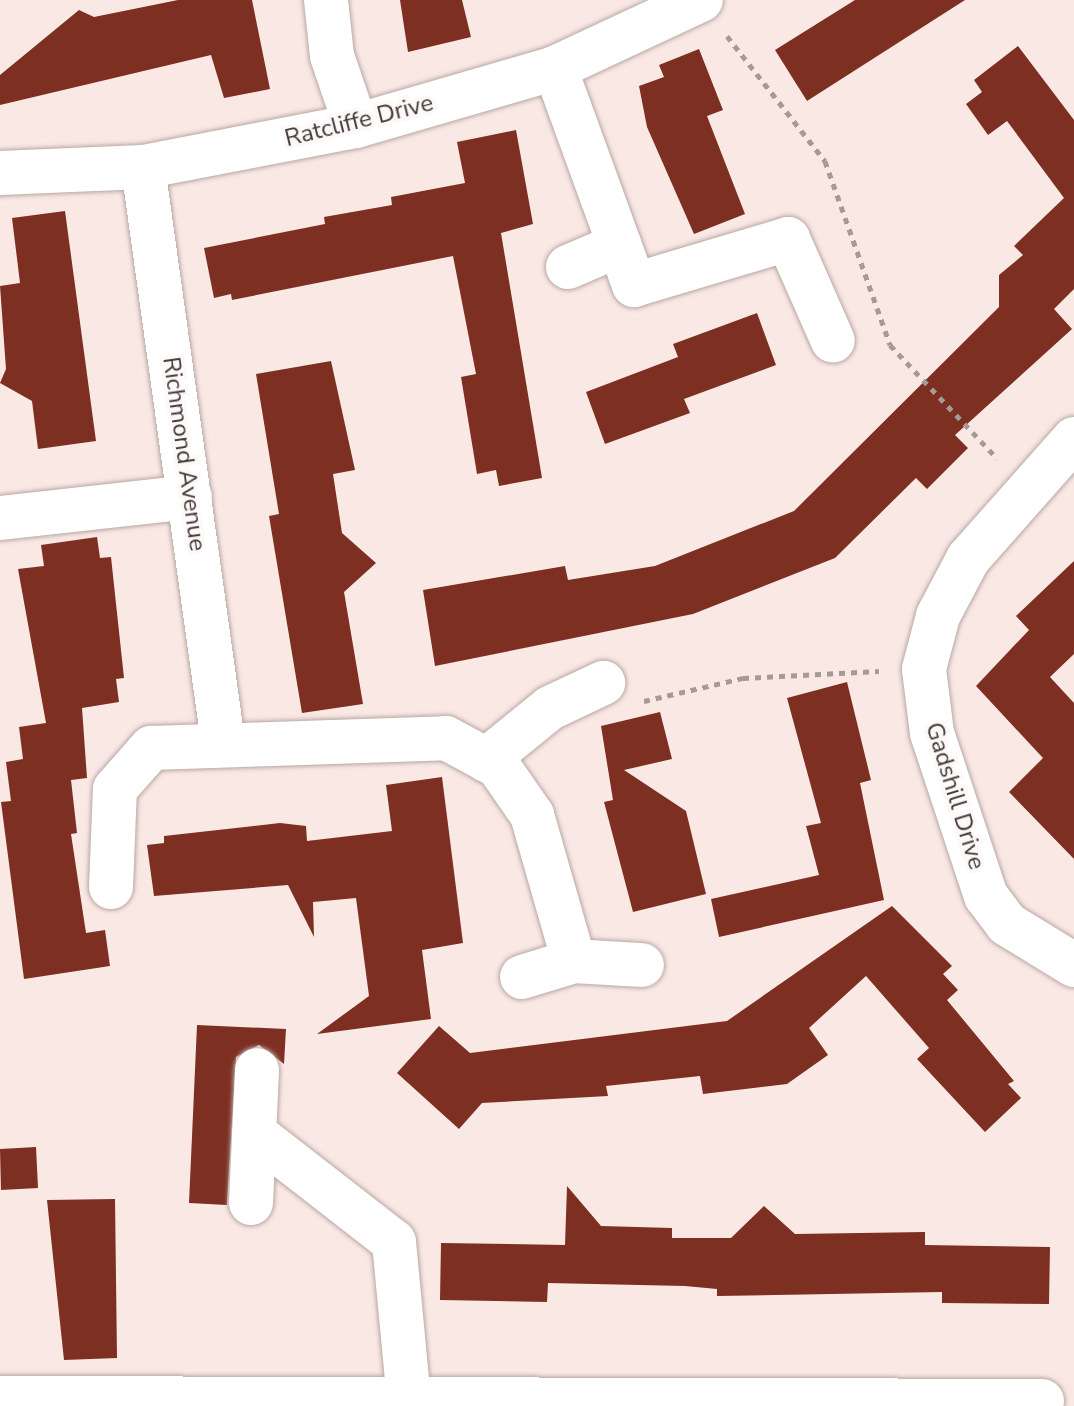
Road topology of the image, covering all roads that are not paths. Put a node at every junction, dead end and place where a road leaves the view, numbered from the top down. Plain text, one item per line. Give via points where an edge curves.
1 (326, 0) edge
2 (700, 0) edge
3 (555, 68) junction
4 (356, 126) junction
5 (143, 167) junction
6 (0, 173) edge
7 (626, 265) junction
8 (568, 267) dead end
9 (833, 341) dead end
10 (1074, 439) edge
11 (190, 497) junction
12 (0, 518) edge
13 (614, 694) road end
14 (223, 742) junction
15 (486, 760) junction
16 (111, 887) dead end
17 (574, 961) junction
18 (642, 965) dead end
19 (1074, 965) edge
20 (522, 977) dead end
21 (257, 1070) dead end
22 (254, 1133) junction
23 (251, 1203) dead end
24 (0, 1398) edge
25 (409, 1401) junction
26 (1042, 1401) dead end

1 - 4 street via 332,56
2 - 3 street, Ratcliffe Drive
3 - 4 street, Ratcliffe Drive
3 - 7 street
4 - 5 street, Ratcliffe Drive
5 - 6 street, Ratcliffe Drive
5 - 11 street, Richmond Avenue
7 - 8 street
7 - 9 street via 788,239
10 - 19 street, Gadshill Drive via 968,559 938,616 924,669 932,733 986,896 1007,924
11 - 12 street
11 - 14 street, Richmond Avenue
13 - 15 street via 550,708
14 - 15 street via 446,738
14 - 16 street via 151,748 115,789
15 - 17 street via 532,815
17 - 18 street
17 - 20 street
21 - 22 street
22 - 23 street
22 - 25 street via 394,1242
24 - 25 street
25 - 26 street

